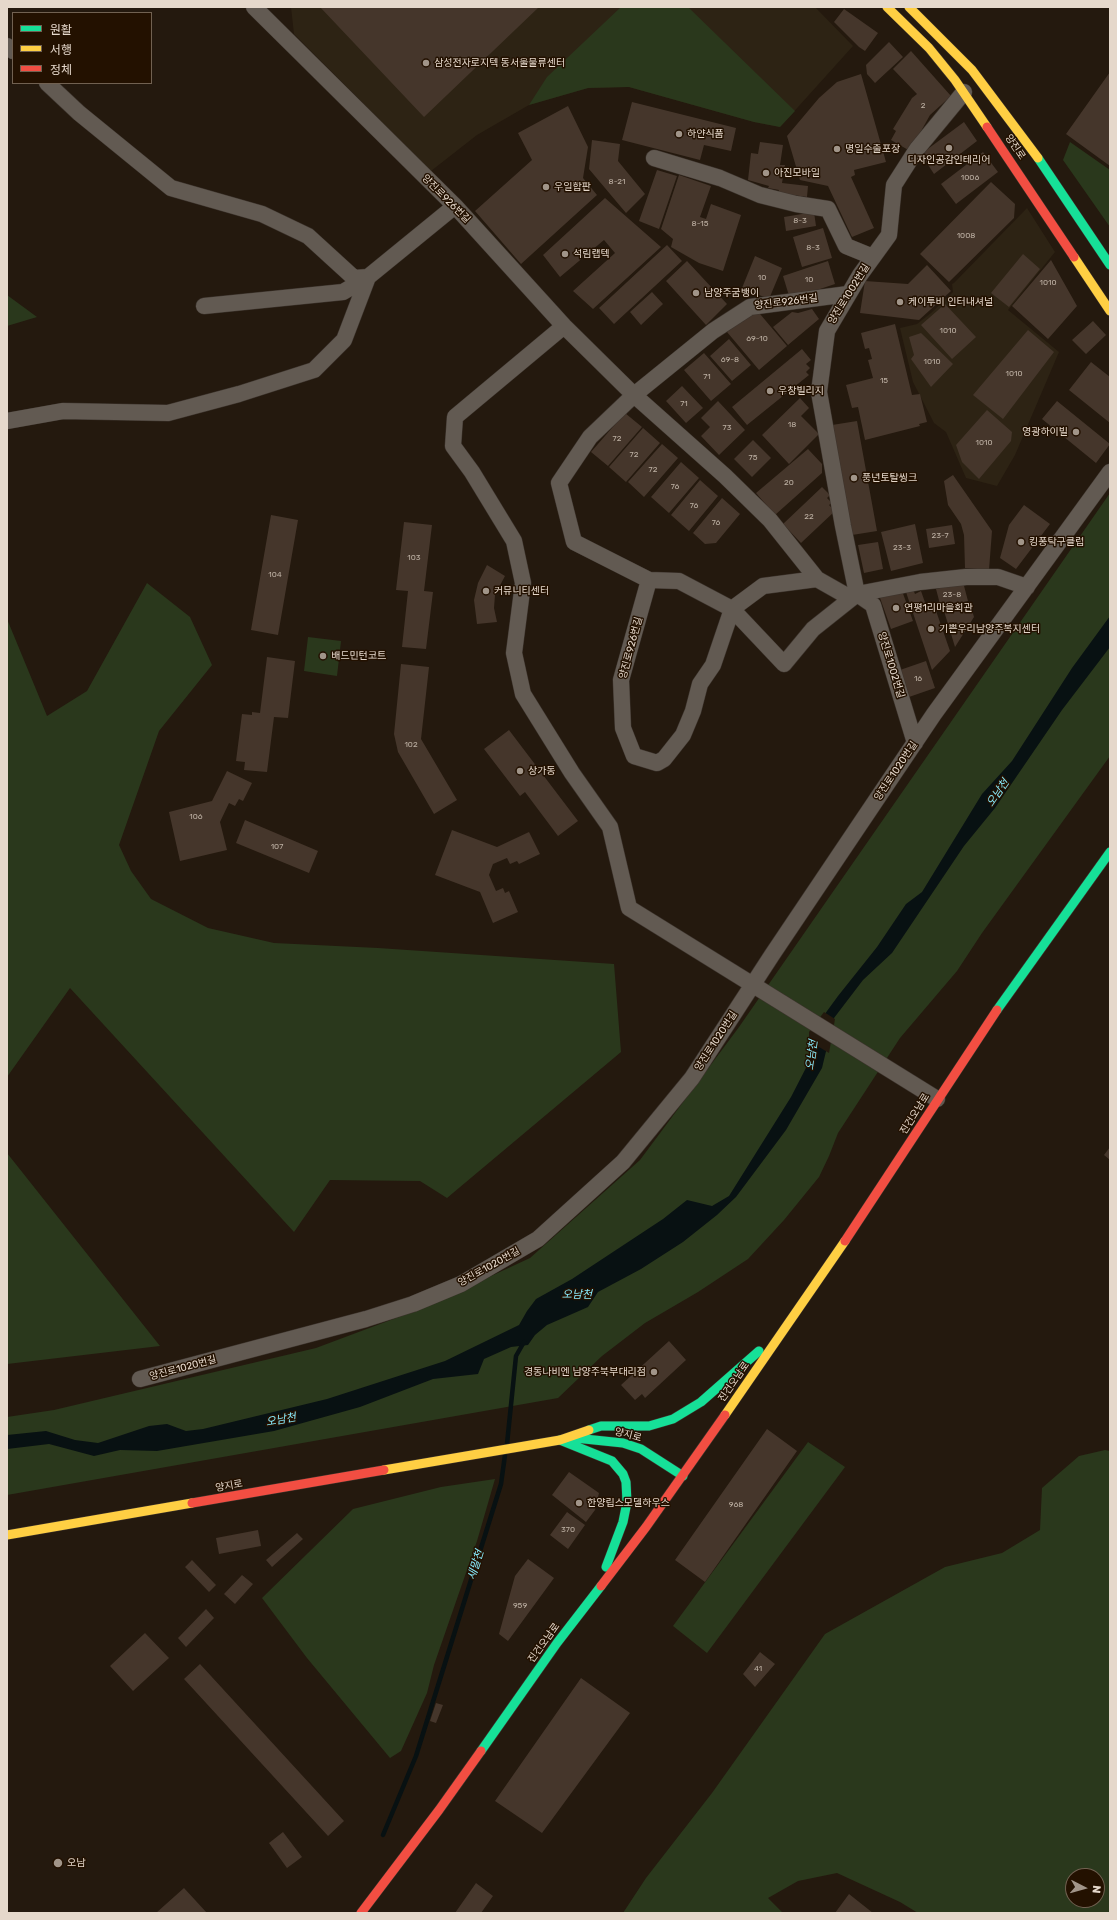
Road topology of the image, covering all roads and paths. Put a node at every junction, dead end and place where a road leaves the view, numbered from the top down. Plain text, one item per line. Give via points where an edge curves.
1 (254, 7) edge
2 (887, 7) edge
3 (909, 7) edge
4 (48, 84) edge
5 (964, 92) junction
6 (654, 158) dead end
7 (455, 206) junction
8 (873, 257) junction
9 (1110, 265) edge
10 (368, 277) junction
11 (848, 294) junction
12 (204, 306) dead end
13 (1110, 311) edge
14 (564, 326) junction
15 (634, 395) junction
16 (7, 421) edge
17 (1110, 472) edge
18 (817, 579) junction
19 (649, 580) junction
20 (1026, 587) junction
21 (857, 594) junction
22 (732, 609) junction
23 (915, 743) junction
24 (1110, 852) edge
25 (756, 987) junction
26 (938, 1099) junction
27 (788, 1325) junction
28 (140, 1379) dead end
29 (560, 1440) junction
30 (683, 1476) junction
31 (7, 1535) edge
32 (600, 1586) junction
33 (361, 1913) edge

1 - 7 street, 양진로926번길
2 - 5 main road, 양진로 via 929,48
3 - 9 main road, 양진로 via 972,70 1036,156
4 - 10 street via 79,113 171,188 262,214 308,236 354,278
5 - 8 street, 양진로1002번길 via 917,149 894,185 888,235
5 - 13 main road, 양진로
6 - 8 street via 720,178 760,195 828,209 846,246
7 - 10 street
7 - 14 street, 양진로926번길
8 - 11 street, 양진로1002번길
10 - 12 street via 343,292
10 - 16 street via 344,340 314,370 168,413 63,411
11 - 15 street, 양진로926번길 via 750,307 713,331
11 - 21 street, 양진로1002번길 via 827,331 819,392
14 - 15 street, 양진로926번길
14 - 25 street via 455,417 453,446 514,541 523,583 514,653 523,694 572,774 610,827 629,908
15 - 18 street, 양진로926번길 via 770,520
15 - 19 street, 양진로926번길 via 590,437 559,483 574,542
17 - 20 street, 양진로1020번길
18 - 21 street, 양진로926번길 via 847,596
18 - 22 street via 763,586
19 - 22 street, 양진로926번길 via 679,582
19 - 22 street, 양진로926번길 via 621,680 623,728 634,756 657,763 664,759 683,735 700,684 713,664
20 - 21 street via 998,577 966,577 920,582
20 - 23 street, 양진로1020번길
21 - 22 street via 813,629 784,664
21 - 23 street, 양진로1002번길 via 873,605
23 - 25 street, 양진로1020번길
24 - 26 main road, 진건오남로 via 991,1019
25 - 26 street
25 - 28 street, 양진로1020번길 via 692,1078 623,1162 538,1240 461,1284 413,1304 348,1324
26 - 27 main road, 진건오남로 via 886,1181
27 - 29 main road via 701,1402 672,1419 649,1426 600,1426
27 - 30 main road, 진건오남로
29 - 30 main road, 양지로 via 578,1438 623,1443 641,1449
29 - 31 main road, 양지로
29 - 32 main road via 612,1461 626,1482 627,1502 623,1522
30 - 32 main road, 진건오남로
32 - 33 main road, 진건오남로 via 439,1810

